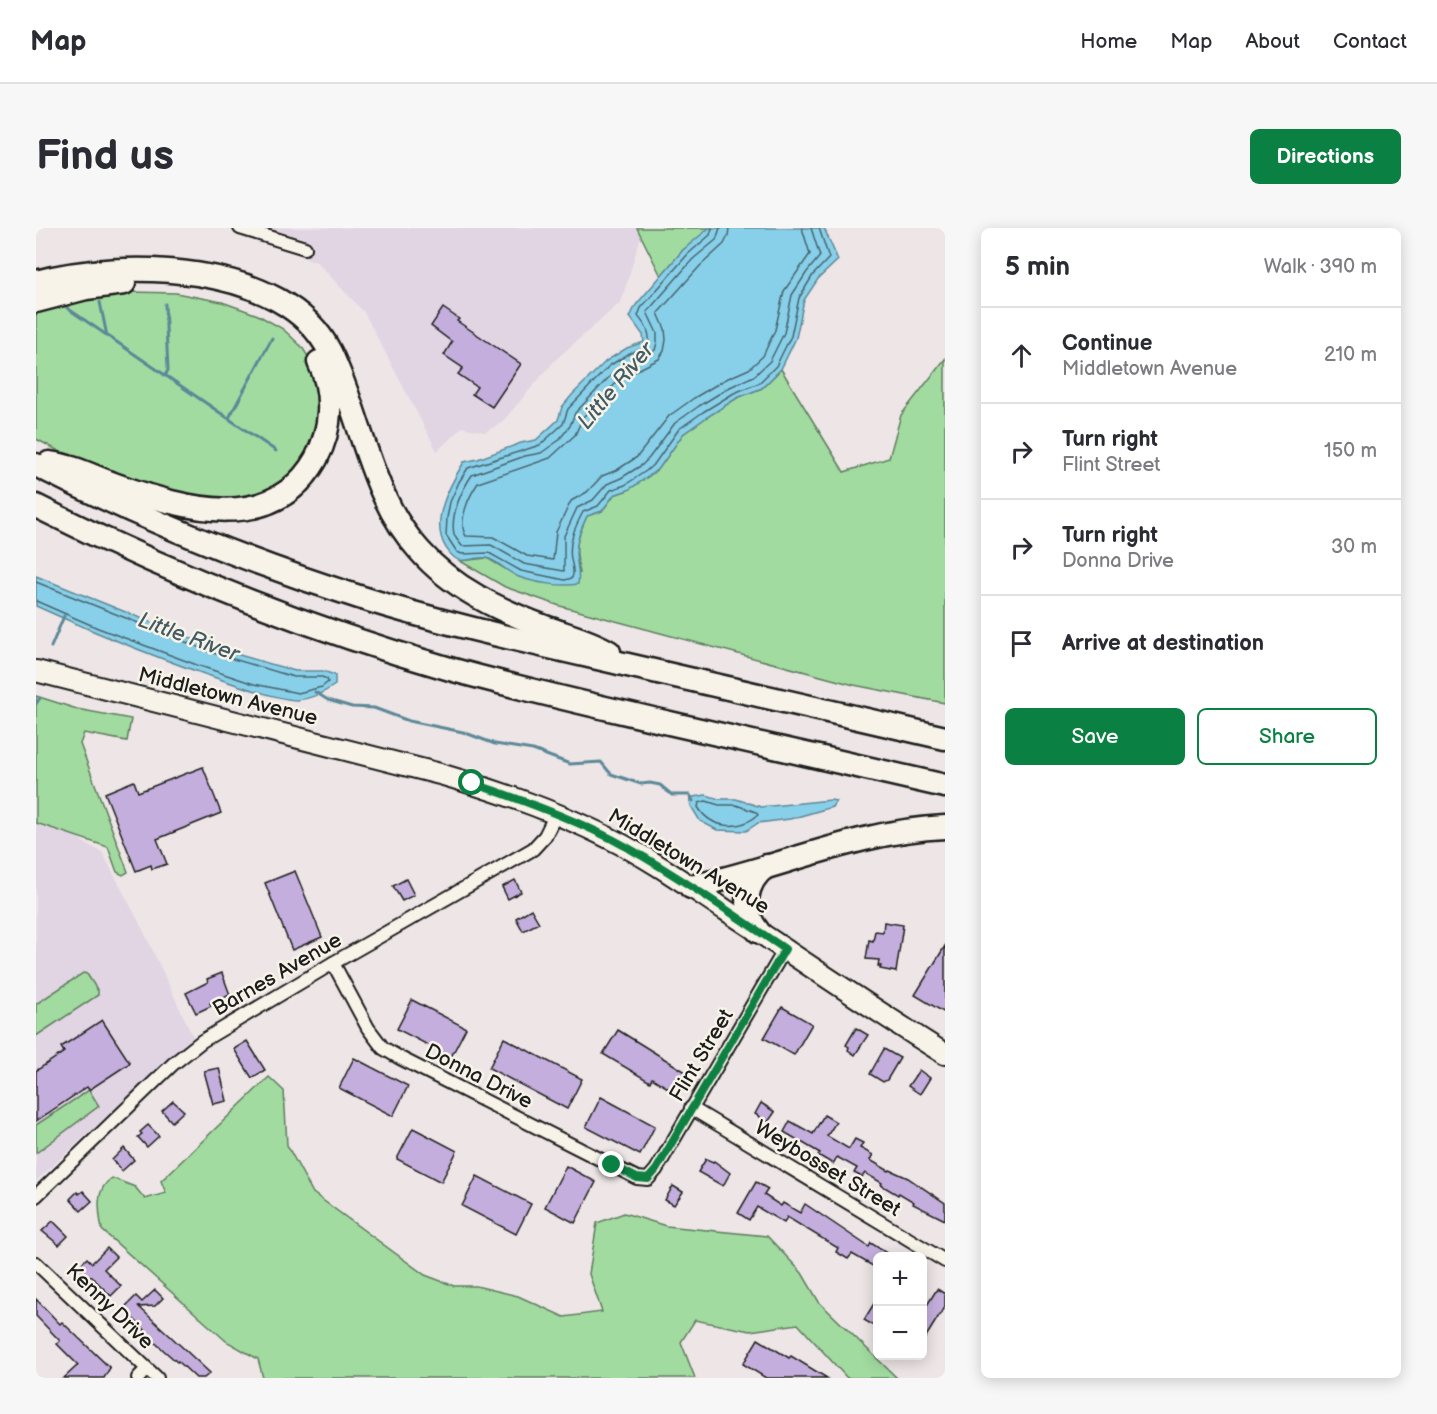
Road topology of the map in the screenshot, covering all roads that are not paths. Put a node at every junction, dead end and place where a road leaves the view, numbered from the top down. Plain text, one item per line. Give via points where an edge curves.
1 (240, 228) edge
2 (305, 248) dead end
3 (38, 296) edge
4 (36, 464) edge
5 (36, 506) edge
6 (630, 666) junction
7 (36, 671) edge
8 (945, 738) edge
9 (945, 786) edge
10 (556, 814) junction
11 (945, 827) edge
12 (768, 865) junction
13 (691, 887) junction
14 (758, 931) junction
15 (785, 949) junction
16 (333, 963) junction
17 (945, 1054) edge
18 (691, 1108) junction
19 (648, 1179) joint
20 (36, 1196) edge
21 (945, 1261) edge
22 (36, 1263) edge
23 (143, 1373) edge
24 (157, 1378) edge

1 - 2 street
3 - 4 highway via 139,283 201,289 244,301 285,322 309,344 325,376 329,416 325,438 301,479 275,498 246,509 187,505 74,468
3 - 6 highway via 76,273 175,271 244,286 294,311 313,326 326,345 386,500 399,525 424,556 483,600 531,622 592,642
4 - 6 highway via 166,526 306,580 432,618
5 - 9 highway via 232,595 414,658 553,696
6 - 8 highway
7 - 10 main road, Middletown Avenue via 440,774
10 - 13 main road, Middletown Avenue via 631,850
10 - 16 street, Barnes Avenue via 533,849
11 - 12 highway via 868,837
12 - 13 highway
12 - 14 highway via 754,878 747,895 749,914
13 - 14 main road, Middletown Avenue
14 - 15 main road, Middletown Avenue
15 - 17 main road, Middletown Avenue
15 - 18 street, Flint Street
16 - 19 street, Donna Drive via 383,1048 637,1178
16 - 20 street, Barnes Avenue via 202,1041 172,1064
18 - 19 street, Flint Street
18 - 21 street, Weybosset Street
22 - 23 street, Kenny Drive
23 - 24 street, Kenny Drive

